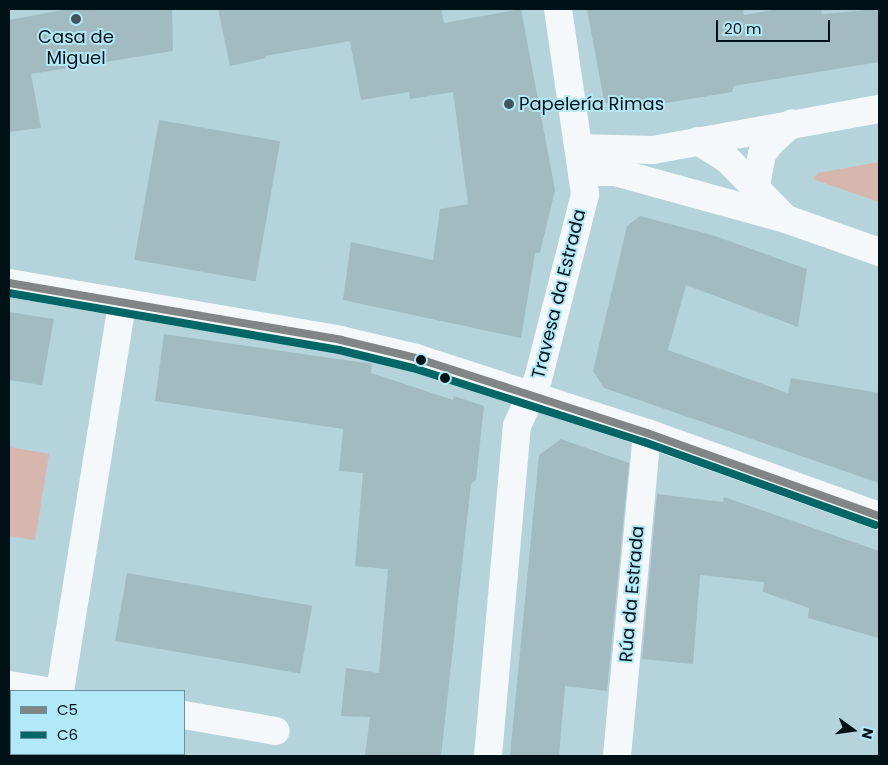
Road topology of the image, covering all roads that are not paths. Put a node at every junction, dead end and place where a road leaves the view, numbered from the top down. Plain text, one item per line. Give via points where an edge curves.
1 (558, 9) edge
2 (879, 109) edge
3 (792, 124) junction
4 (698, 141) junction
5 (581, 160) junction
6 (755, 190) junction
7 (786, 219) junction
8 (879, 252) edge
9 (9, 283) edge
10 (122, 302) junction
11 (533, 394) junction
12 (647, 433) junction
13 (879, 516) edge
14 (9, 684) edge
15 (41, 690) edge
16 (60, 690) edge
17 (185, 715) edge
18 (276, 731) dead end
19 (488, 756) edge
20 (617, 756) edge

1 - 5 street, Travesa da Estrada
2 - 3 street
3 - 4 street
3 - 6 street via 770,142 762,154
4 - 5 street
4 - 6 street via 727,159
5 - 7 street
5 - 11 street, Travesa da Estrada via 585,194
6 - 7 street
7 - 8 street
9 - 10 street
10 - 11 street via 341,340 416,358
10 - 16 street
11 - 12 street
11 - 19 street, Travesa da Estrada via 517,426
12 - 13 street
12 - 20 street, Rúa da Estrada
14 - 15 street
17 - 18 street

